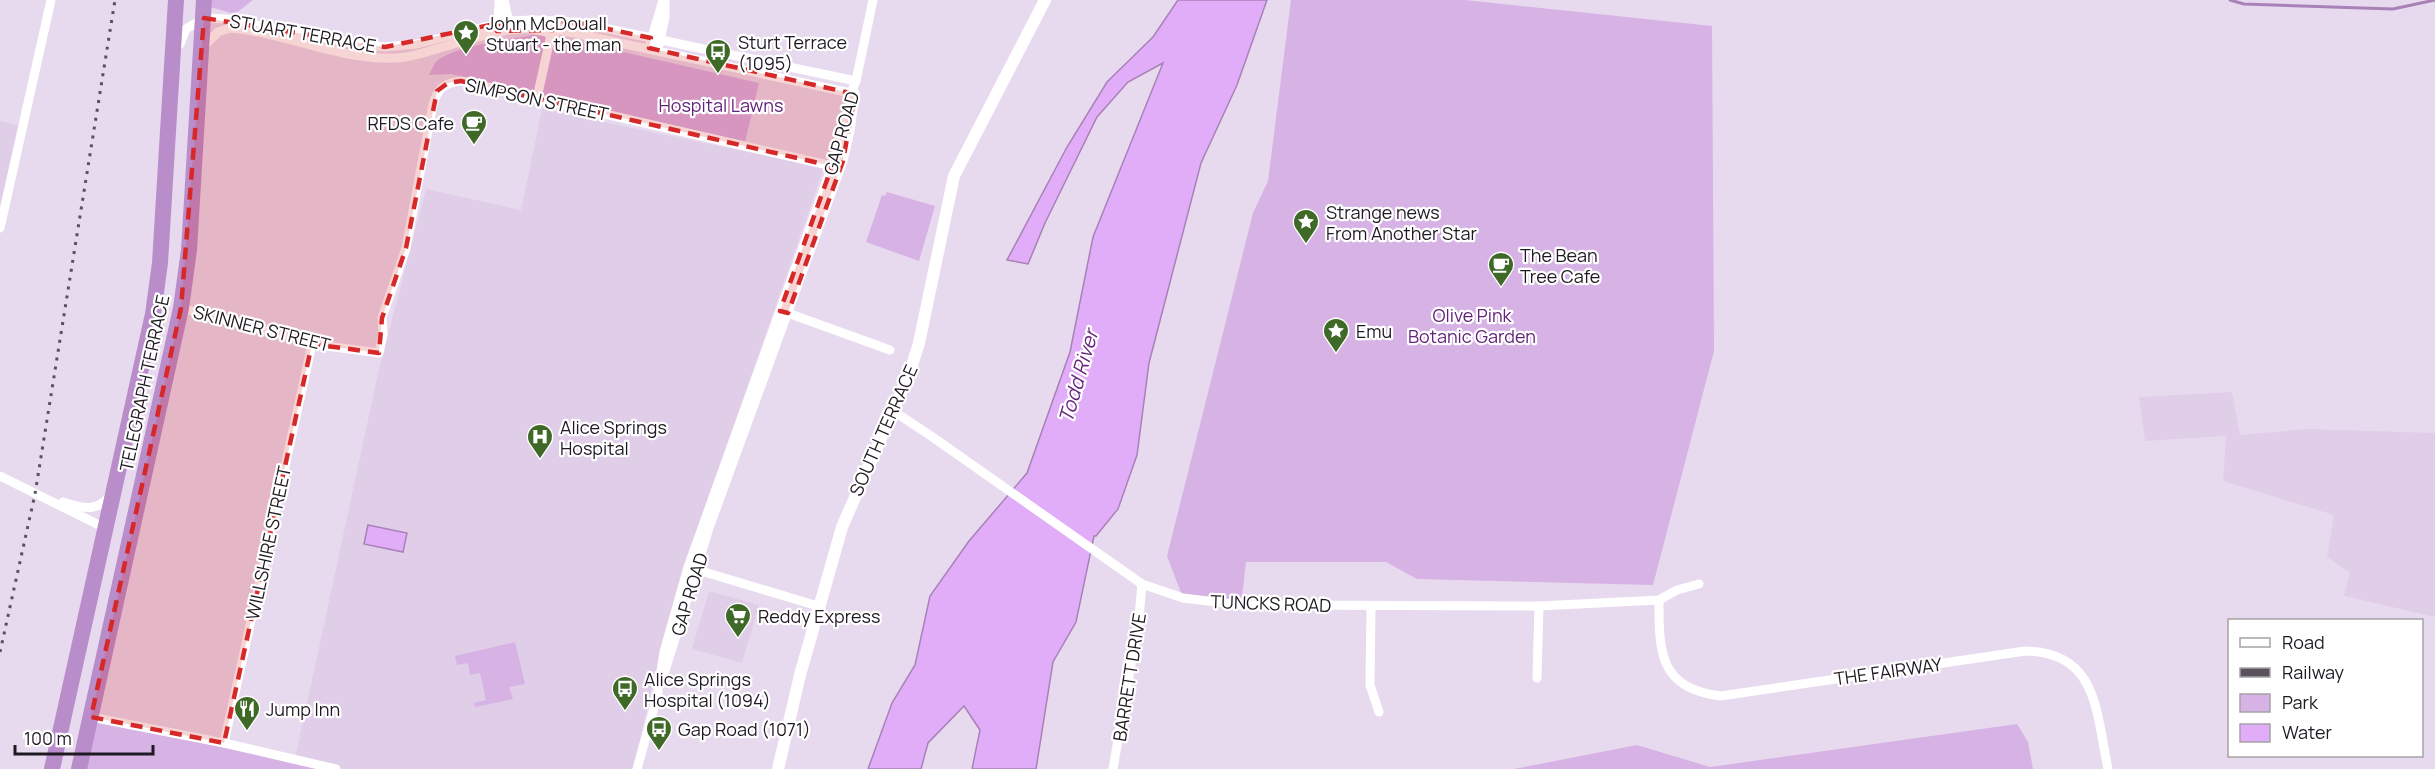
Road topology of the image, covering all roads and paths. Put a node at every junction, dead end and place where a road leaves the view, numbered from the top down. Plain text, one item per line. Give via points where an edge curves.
1 (51, 0) edge
2 (176, 0) edge
3 (204, 0) edge
4 (499, 0) edge
5 (504, 0) edge
6 (664, 0) edge
7 (873, 0) edge
8 (1045, 0) edge
9 (204, 18) junction
10 (555, 21) junction
11 (504, 27) junction
12 (552, 35) junction
13 (655, 44) junction
14 (200, 51) junction
15 (856, 81) junction
16 (853, 93) junction
17 (537, 98) junction
18 (832, 166) junction
19 (166, 180) junction
20 (0, 228) edge
21 (181, 308) junction
22 (784, 312) junction
23 (312, 344) junction
24 (890, 350) dead end
25 (379, 353) joint
26 (895, 412) junction
27 (0, 476) edge
28 (115, 488) junction
29 (35, 494) junction
30 (105, 528) junction
31 (130, 539) junction
32 (692, 568) junction
33 (1142, 584) junction
34 (1700, 584) dead end
35 (1659, 600) junction
36 (1371, 606) junction
37 (1539, 606) junction
38 (821, 607) junction
39 (1537, 678) dead end
40 (65, 710) junction
41 (1378, 712) dead end
42 (91, 717) junction
43 (224, 742) junction
44 (52, 769) edge
45 (79, 769) edge
46 (336, 769) edge
47 (637, 769) edge
48 (778, 769) edge
49 (1113, 769) edge
50 (2108, 769) edge

1 - 20 street
2 - 19 highway, TELEGRAPH TERRACE
3 - 9 highway, TELEGRAPH TERRACE
4 - 11 street
5 - 11 street
6 - 13 street
7 - 15 street, GAP ROAD
8 - 26 street, SOUTH TERRACE via 954,176 919,343
9 - 11 street, STUART TERRACE via 385,47
9 - 14 highway, TELEGRAPH TERRACE
9 - 19 street, STUART TERRACE via 191,24 180,39
10 - 11 street, STUART TERRACE
10 - 12 street
10 - 13 street, STUART TERRACE via 575,22
11 - 12 street, STUART TERRACE via 543,29
11 - 14 street, STUART TERRACE via 413,55 385,58 230,28 214,35
12 - 13 street, STUART TERRACE via 560,30
12 - 17 street
13 - 15 street, STUART TERRACE
13 - 16 street, STUART TERRACE
14 - 21 highway, TELEGRAPH TERRACE via 189,250
15 - 16 street, GAP ROAD
16 - 18 street, GAP ROAD
16 - 22 street, GAP ROAD via 843,161
17 - 18 street, SIMPSON STREET
17 - 25 street, SIMPSON STREET via 461,81 448,83 437,91 406,248 382,318
18 - 22 street, GAP ROAD
19 - 28 highway, TELEGRAPH TERRACE via 153,314
21 - 23 street, SKINNER STREET
21 - 31 highway, TELEGRAPH TERRACE
22 - 24 street
22 - 32 street, GAP ROAD
23 - 25 street, SKINNER STREET
23 - 43 street, WILLSHIRE STREET
26 - 33 street, TUNCKS ROAD
26 - 38 street, SOUTH TERRACE via 849,507
27 - 29 street
28 - 29 street via 104,503 90,508
28 - 30 highway, TELEGRAPH TERRACE
29 - 30 street
30 - 31 highway
30 - 40 highway, TELEGRAPH TERRACE
31 - 42 highway, TELEGRAPH TERRACE
32 - 38 street
32 - 47 street, GAP ROAD via 667,639 657,697
33 - 36 street, TUNCKS ROAD via 1183,598 1216,603
33 - 49 street, BARRETT DRIVE
34 - 35 street, TUNCKS ROAD
35 - 37 street, TUNCKS ROAD
35 - 50 street, THE FAIRWAY via 1659,645 1679,681 1689,689 1721,696 2025,651 2044,651 2062,657 2085,678 2094,700
36 - 37 street, TUNCKS ROAD
36 - 41 street via 1370,685
37 - 39 street
38 - 48 street, SOUTH TERRACE
40 - 42 highway
40 - 44 highway, TELEGRAPH TERRACE
42 - 43 street
42 - 45 highway, TELEGRAPH TERRACE
43 - 46 street

